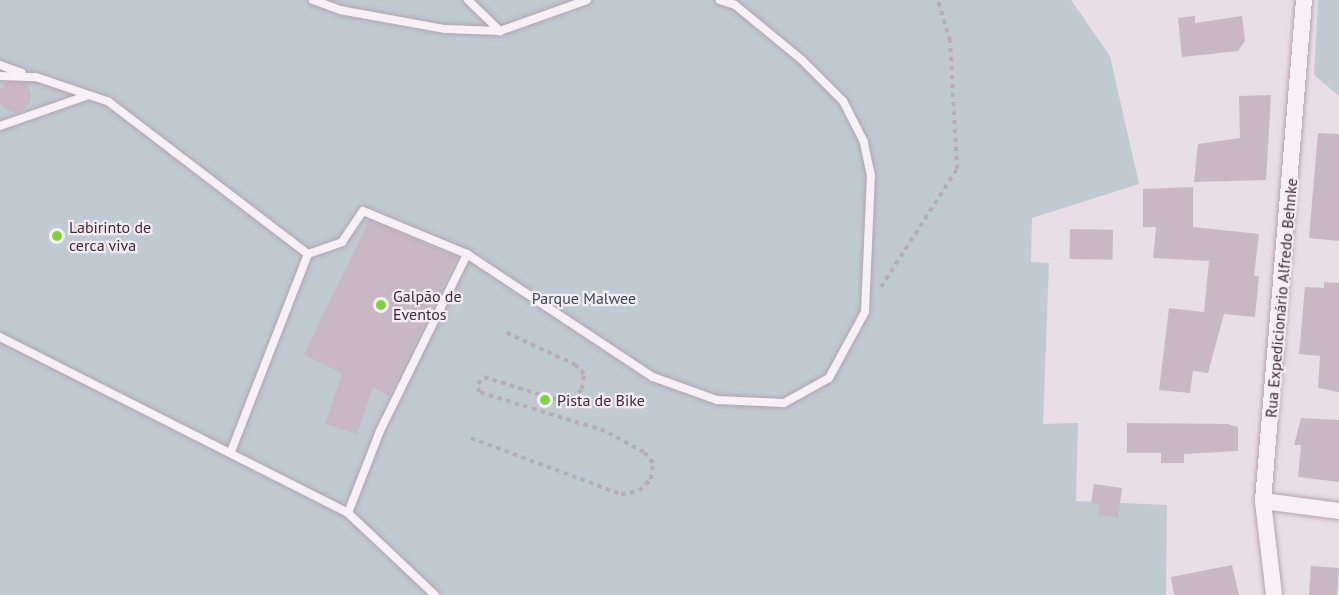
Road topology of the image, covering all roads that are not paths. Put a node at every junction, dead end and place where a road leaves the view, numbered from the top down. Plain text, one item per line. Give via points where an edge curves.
1 (313, 0) edge
2 (468, 0) edge
3 (587, 0) edge
4 (720, 0) edge
5 (1304, 0) edge
6 (500, 30) junction
7 (0, 65) edge
8 (26, 75) junction
9 (0, 76) edge
10 (89, 95) junction
11 (0, 126) edge
12 (308, 254) junction
13 (467, 254) junction
14 (0, 337) edge
15 (231, 452) junction
16 (1263, 501) junction
17 (1339, 511) edge
18 (348, 513) junction
19 (435, 595) edge
20 (1274, 595) edge

1 - 6 lane via 340,10 445,29
2 - 6 lane
3 - 6 lane
4 - 13 lane via 735,5 802,60 843,101 864,142 871,176 865,312 829,378 784,403 717,400 653,377
5 - 16 street, Rua Expedicionário Alfredo Behnke
7 - 8 lane
8 - 9 lane
8 - 10 lane
10 - 11 lane
10 - 12 lane via 122,108
12 - 13 lane via 342,242 363,211
12 - 15 lane
13 - 18 lane via 380,430
14 - 15 lane
15 - 18 lane
16 - 17 street
16 - 20 street, Rua Expedicionário Alfredo Behnke
18 - 19 lane

